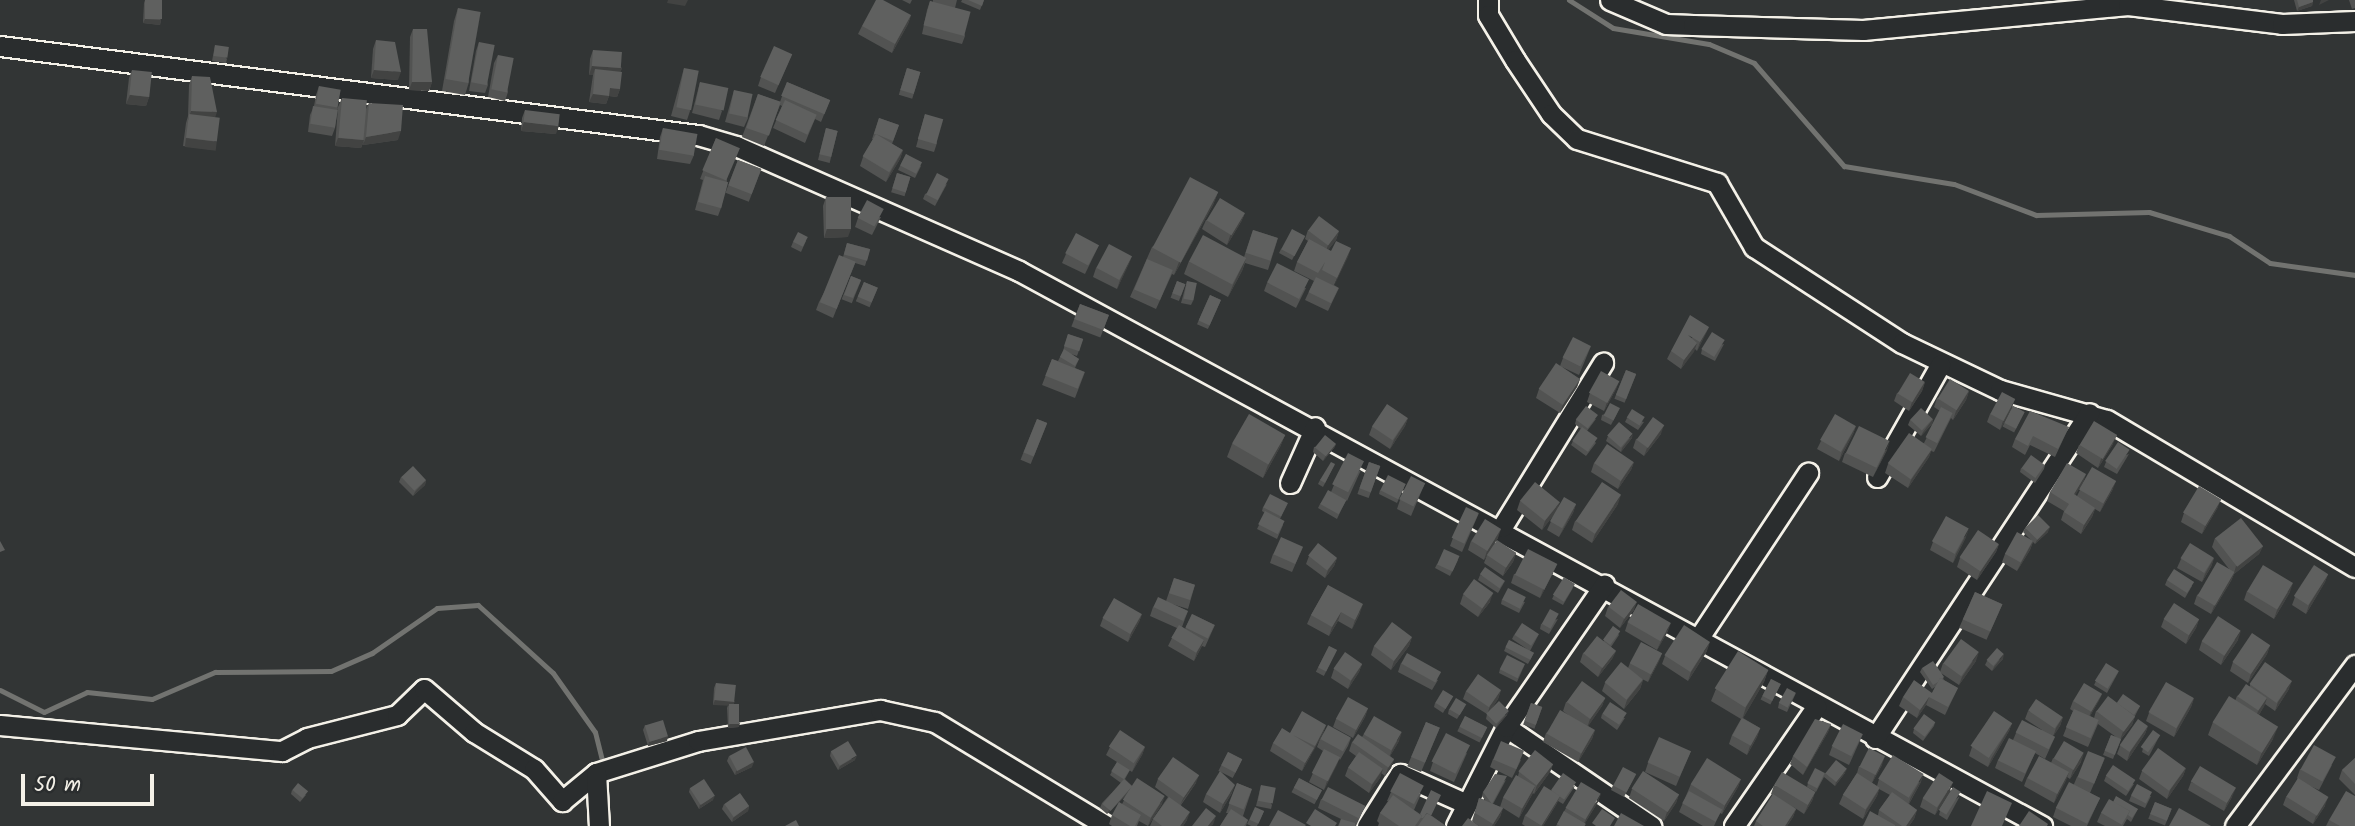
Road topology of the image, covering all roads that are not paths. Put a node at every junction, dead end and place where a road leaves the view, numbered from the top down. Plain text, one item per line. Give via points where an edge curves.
1 (1488, 0) edge
2 (1611, 0) edge
3 (2007, 0) edge
4 (2023, 15) junction
5 (2355, 21) edge
6 (0, 46) edge
7 (1602, 363) dead end
8 (1940, 365) junction
9 (2089, 412) junction
10 (1315, 427) junction
11 (1808, 472) dead end
12 (1877, 477) edge
13 (1290, 483) dead end
14 (1502, 527) junction
15 (2355, 567) edge
16 (1604, 585) junction
17 (1700, 636) junction
18 (2355, 665) edge
19 (1816, 707) junction
20 (0, 725) edge
21 (1506, 727) junction
22 (1875, 737) junction
23 (596, 773) junction
24 (1467, 804) junction
25 (599, 826) edge
26 (1107, 826) edge
27 (1367, 826) edge
28 (1456, 826) edge
29 (1651, 826) edge
30 (1734, 826) edge
31 (2042, 826) edge
32 (2235, 826) edge

1 - 8 street via 1488,15 1515,60 1577,139 1717,183 1754,247
2 - 4 street via 1666,24 1693,26 1863,30
3 - 4 street
4 - 5 street via 2128,5 2282,24
6 - 10 street via 716,138 1019,271
7 - 14 street
8 - 9 street via 2000,390
8 - 12 street
9 - 15 street
9 - 22 street
10 - 13 street
10 - 14 street
11 - 17 street
14 - 16 street
16 - 17 street
16 - 21 street
17 - 19 street
18 - 32 street
19 - 22 street
19 - 30 street
20 - 23 street via 282,751 307,738 397,715 424,689 474,732 534,769 562,800
21 - 24 street
21 - 29 street
22 - 31 street
23 - 25 street
23 - 26 street via 763,726 880,710 935,722
24 - 27 street via 1400,774
24 - 28 street

